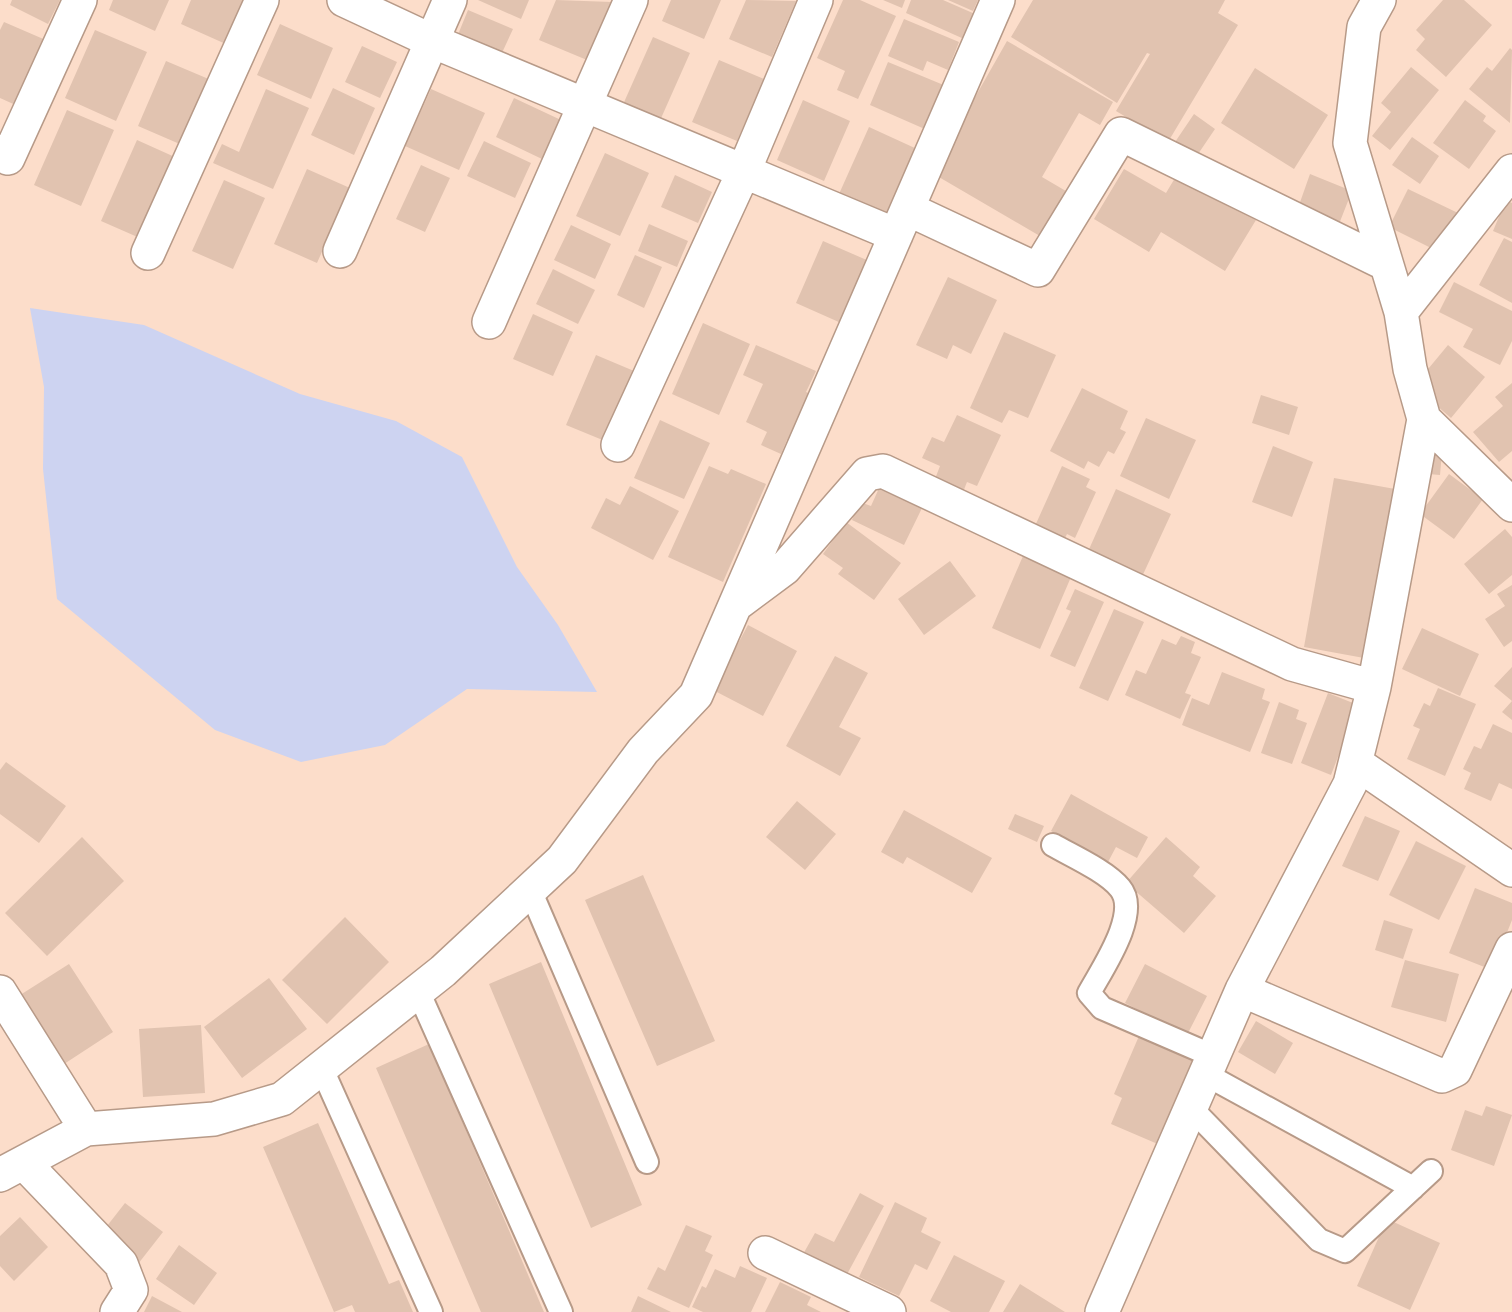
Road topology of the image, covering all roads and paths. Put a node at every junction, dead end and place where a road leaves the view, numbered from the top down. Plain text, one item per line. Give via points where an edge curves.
1 (80, 0) edge
2 (262, 0) edge
3 (344, 0) edge
4 (450, 0) edge
5 (631, 0) edge
6 (816, 0) edge
7 (998, 0) edge
8 (1379, 0) edge
9 (432, 41) junction
10 (586, 106) junction
11 (0, 152) edge
12 (1512, 171) edge
13 (743, 173) junction
14 (902, 222) junction
15 (340, 251) dead end
16 (148, 253) dead end
17 (1386, 264) junction
18 (1401, 312) junction
19 (489, 322) dead end
20 (1424, 419) junction
21 (618, 445) dead end
22 (1507, 489) edge
23 (738, 603) junction
24 (1374, 687) junction
25 (1356, 763) junction
26 (1053, 845) dead end
27 (1512, 870) edge
28 (530, 890) junction
29 (1512, 949) edge
30 (1242, 990) junction
31 (418, 991) junction
32 (0, 992) edge
33 (1209, 1065) junction
34 (321, 1067) junction
35 (1190, 1107) junction
36 (86, 1129) junction
37 (648, 1162) dead end
38 (12, 1169) edge
39 (1431, 1171) dead end
40 (1413, 1188) junction
41 (765, 1253) dead end
42 (117, 1312) edge
43 (431, 1312) edge
44 (561, 1312) edge
45 (890, 1312) edge
46 (1102, 1312) edge

1 - 11 street via 8,158
2 - 16 street
3 - 9 street
4 - 9 street
5 - 10 street
6 - 13 street
7 - 14 street
8 - 17 street via 1364,27 1350,144
9 - 10 street
9 - 15 street
10 - 13 street
10 - 19 street
12 - 18 street
13 - 14 street
13 - 21 street
14 - 17 street via 1038,270 1121,134
14 - 23 street
17 - 18 street
18 - 20 street via 1410,369
20 - 22 street
20 - 24 street
23 - 24 street via 785,568 867,474 883,471 1292,664
23 - 28 street via 696,695 643,751 562,860
24 - 25 street
25 - 27 street
25 - 30 street via 1350,784
26 - 33 lane via 1120,888 1127,906 1121,933 1089,993 1101,1008
28 - 31 street
28 - 37 lane
29 - 30 street via 1455,1070 1442,1076
30 - 33 street
31 - 34 street
31 - 44 lane
32 - 36 street
33 - 35 street
33 - 40 lane
34 - 36 street via 282,1099 214,1119
34 - 43 lane
35 - 40 lane via 1319,1240 1345,1251
35 - 46 street
36 - 38 street
38 - 42 street via 121,1264 131,1290
39 - 40 lane
41 - 45 street

